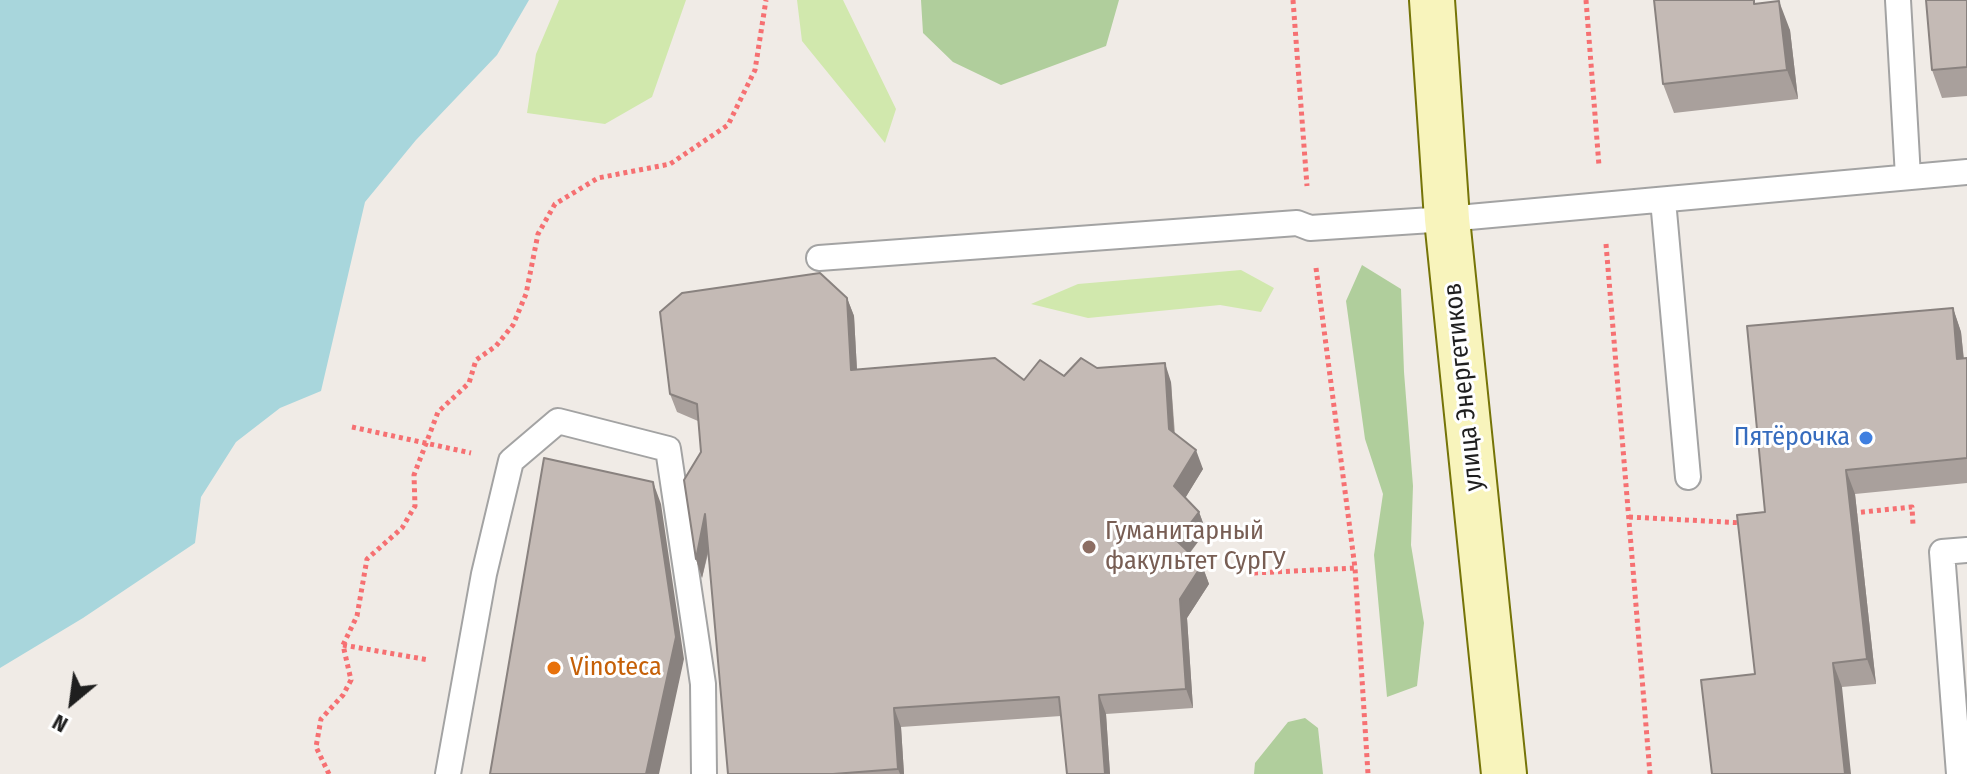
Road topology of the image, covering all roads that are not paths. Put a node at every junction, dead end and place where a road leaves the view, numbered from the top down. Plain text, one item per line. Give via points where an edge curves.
1 (1432, 0) edge
2 (1898, 0) edge
3 (1967, 172) edge
4 (1908, 177) junction
5 (1663, 200) junction
6 (1447, 219) junction
7 (819, 258) dead end
8 (1688, 477) dead end
9 (1967, 550) edge
10 (448, 774) edge
11 (704, 774) edge
12 (1504, 774) edge
13 (1959, 774) edge

1 - 6 main road, улица Энергетиков
2 - 4 lane
3 - 4 lane
4 - 5 lane
5 - 6 lane
5 - 8 lane
6 - 7 lane via 1310,228 1297,223
6 - 12 main road, улица Энергетиков
9 - 13 lane via 1942,552
10 - 11 lane via 484,574 511,461 558,421 668,449 703,684

